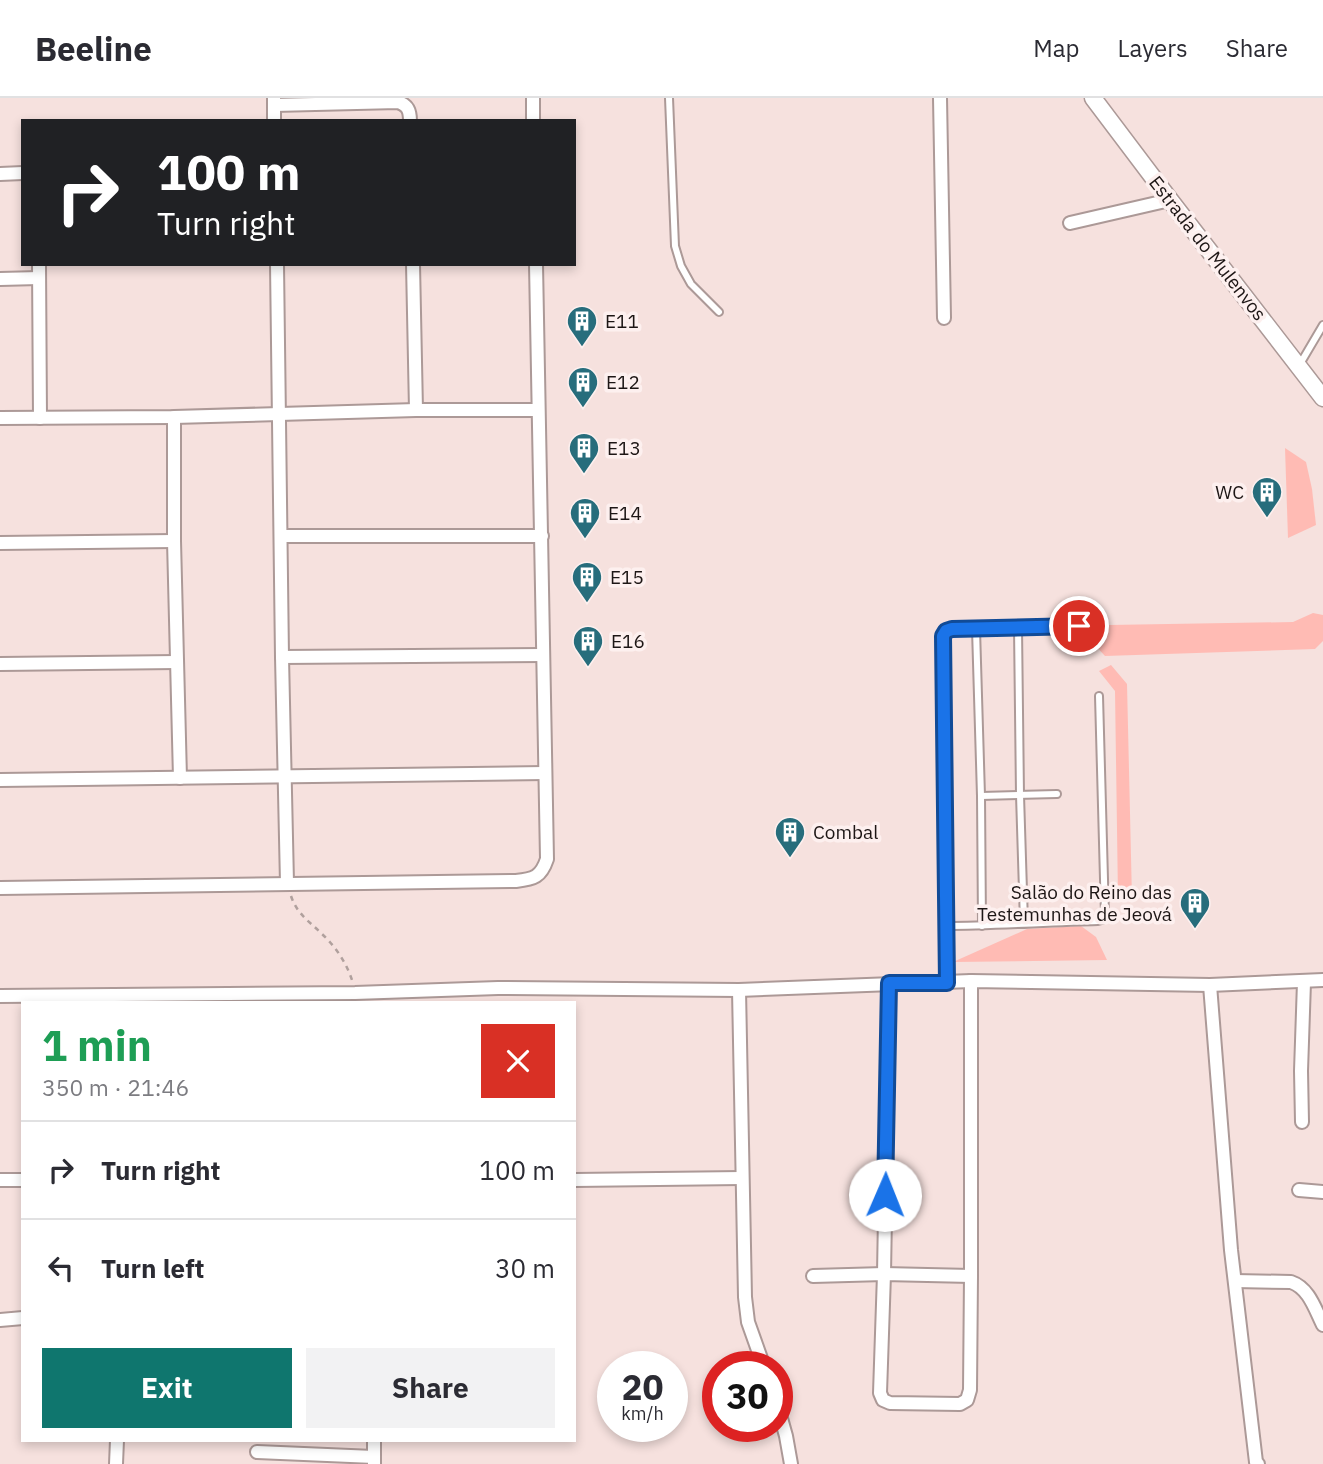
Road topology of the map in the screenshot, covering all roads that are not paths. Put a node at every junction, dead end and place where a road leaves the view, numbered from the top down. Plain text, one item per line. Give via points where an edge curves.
1 (533, 98) edge
2 (669, 98) edge
3 (940, 98) edge
4 (1093, 98) edge
5 (274, 101) edge
6 (274, 119) edge
7 (410, 119) edge
8 (533, 119) edge
9 (21, 173) edge
10 (0, 174) edge
11 (1170, 200) junction
12 (1070, 223) dead end
13 (39, 266) edge
14 (276, 266) edge
15 (413, 266) edge
16 (536, 266) edge
17 (39, 278) junction
18 (0, 279) edge
19 (719, 312) dead end
20 (944, 318) dead end
21 (1323, 325) edge
22 (1299, 366) junction
23 (1323, 398) edge
24 (538, 410) junction
25 (416, 411) junction
26 (278, 415) junction
27 (174, 417) junction
28 (0, 418) edge
29 (40, 418) junction
30 (281, 536) junction
31 (542, 536) junction
32 (174, 541) junction
33 (0, 543) edge
34 (1079, 626) dead end
35 (1052, 627) junction
36 (1018, 628) junction
37 (976, 629) junction
38 (1052, 640) dead end
39 (543, 655) junction
40 (282, 657) junction
41 (177, 663) junction
42 (0, 664) edge
43 (1099, 696) dead end
44 (545, 773) junction
45 (284, 776) junction
46 (180, 778) junction
47 (0, 780) edge
48 (1057, 794) dead end
49 (1020, 795) junction
50 (981, 796) junction
51 (287, 883) junction
52 (0, 888) edge
53 (1060, 909) dead end
54 (1060, 922) junction
55 (1024, 923) junction
56 (945, 926) junction
57 (982, 926) junction
58 (971, 981) junction
59 (1323, 981) edge
60 (1304, 982) junction
61 (889, 983) junction
62 (947, 983) junction
63 (1210, 985) junction
64 (739, 990) junction
65 (0, 996) edge
66 (363, 996) edge
67 (1302, 1122) dead end
68 (742, 1178) junction
69 (0, 1180) edge
70 (21, 1180) edge
71 (576, 1180) edge
72 (1298, 1190) dead end
73 (1323, 1192) edge
74 (884, 1274) junction
75 (813, 1276) dead end
76 (971, 1276) junction
77 (1235, 1281) junction
78 (21, 1318) edge
79 (0, 1320) edge
80 (1323, 1325) edge
81 (758, 1351) edge
82 (117, 1442) edge
83 (373, 1442) edge
84 (787, 1442) edge
85 (257, 1452) dead end
86 (374, 1461) edge
87 (116, 1464) edge
88 (791, 1464) edge
89 (1258, 1464) edge

1 - 8 street
2 - 19 lane via 675,246 691,284
3 - 20 street
4 - 11 street, Estrada do Mulenvos
5 - 6 street
5 - 7 street via 398,102 407,107
9 - 10 street
11 - 12 street
11 - 22 street, Estrada do Mulenvos
13 - 17 street
14 - 26 street
15 - 25 street
16 - 24 street
17 - 18 street
17 - 29 street
21 - 22 lane
22 - 23 street, Estrada do Mulenvos
24 - 25 street
24 - 31 street
25 - 26 street
26 - 27 street
26 - 30 street
27 - 29 street
27 - 32 street
28 - 29 street
30 - 31 street
30 - 40 street
31 - 39 street
32 - 33 street
32 - 41 street
34 - 35 lane
35 - 36 lane
35 - 38 lane
36 - 37 lane
36 - 49 lane
37 - 50 lane
37 - 56 lane via 952,629 943,636
39 - 40 street
39 - 44 street
40 - 45 street
41 - 42 street
41 - 46 street
43 - 54 lane via 1105,916 1098,921
44 - 45 street
44 - 51 street via 547,859 543,871 531,880
45 - 46 street
45 - 51 street
46 - 47 street
48 - 49 lane
49 - 50 lane
49 - 55 lane
50 - 57 lane
51 - 52 street
53 - 54 lane
54 - 55 lane
55 - 57 lane
56 - 57 lane
56 - 62 lane
58 - 62 street
58 - 63 street
58 - 76 street
59 - 60 street
60 - 63 street
60 - 67 street
61 - 62 street
61 - 64 street
61 - 74 street
63 - 77 street
64 - 66 street via 498,988
64 - 68 street
65 - 66 street
68 - 71 street
68 - 81 street via 745,1297
69 - 70 street
72 - 73 street
74 - 75 street
74 - 76 street
74 - 76 street via 880,1393 890,1404 960,1404 967,1400
77 - 80 street via 1298,1284
77 - 89 street
78 - 79 street
82 - 87 street
83 - 86 street
84 - 88 street
85 - 86 street

